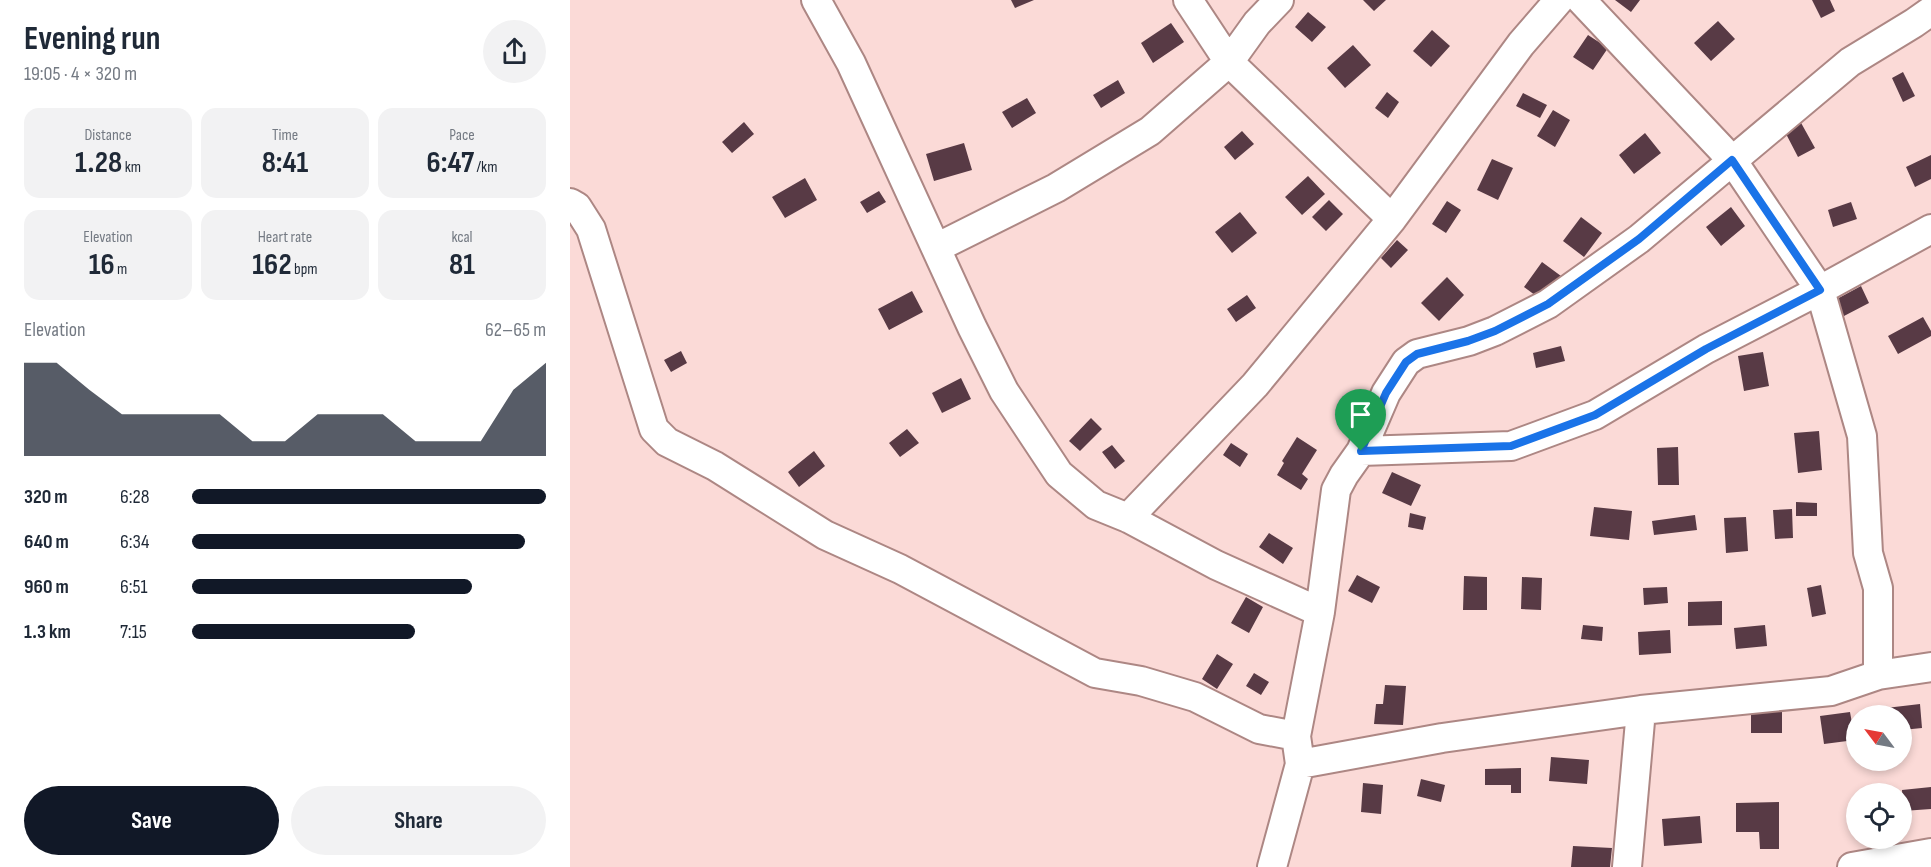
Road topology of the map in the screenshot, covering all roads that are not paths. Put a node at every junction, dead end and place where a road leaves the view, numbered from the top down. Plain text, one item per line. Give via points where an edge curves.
1 (816, 0) edge
2 (1188, 0) edge
3 (1279, 0) edge
4 (1559, 0) edge
5 (1581, 0) edge
6 (1931, 11) edge
7 (1229, 62) junction
8 (1732, 160) junction
9 (570, 202) edge
10 (1392, 219) junction
11 (1931, 229) edge
12 (936, 248) junction
13 (1820, 290) junction
14 (1361, 451) junction
15 (1128, 518) junction
16 (1320, 612) junction
17 (1929, 672) edge
18 (1878, 675) junction
19 (1641, 710) junction
20 (1296, 736) junction
21 (1300, 764) junction
22 (1931, 853) edge
23 (1272, 867) edge
24 (1627, 867) edge
25 (1851, 867) edge

1 - 12 street via 851,63
2 - 7 street
3 - 7 street
4 - 10 street via 1521,44
5 - 8 street
6 - 8 street via 1850,62
7 - 10 street
7 - 12 street via 1150,131 1056,188
8 - 13 street
8 - 14 street via 1639,239 1548,304 1495,331 1417,354 1406,362 1386,393
9 - 20 street via 591,228 654,429 667,442 715,466 825,535 900,569 1095,673 1195,697 1259,729
10 - 15 street via 1255,385
11 - 13 street
12 - 15 street via 1004,391 1059,474 1096,505
13 - 14 street via 1706,349 1595,415 1511,446
13 - 18 street via 1862,436 1868,553 1878,588
14 - 16 street via 1336,490
15 - 16 street via 1216,565
16 - 20 street
17 - 18 street
18 - 19 street via 1831,692
19 - 21 street via 1442,738
19 - 24 street
20 - 21 street
21 - 23 street
22 - 25 street

